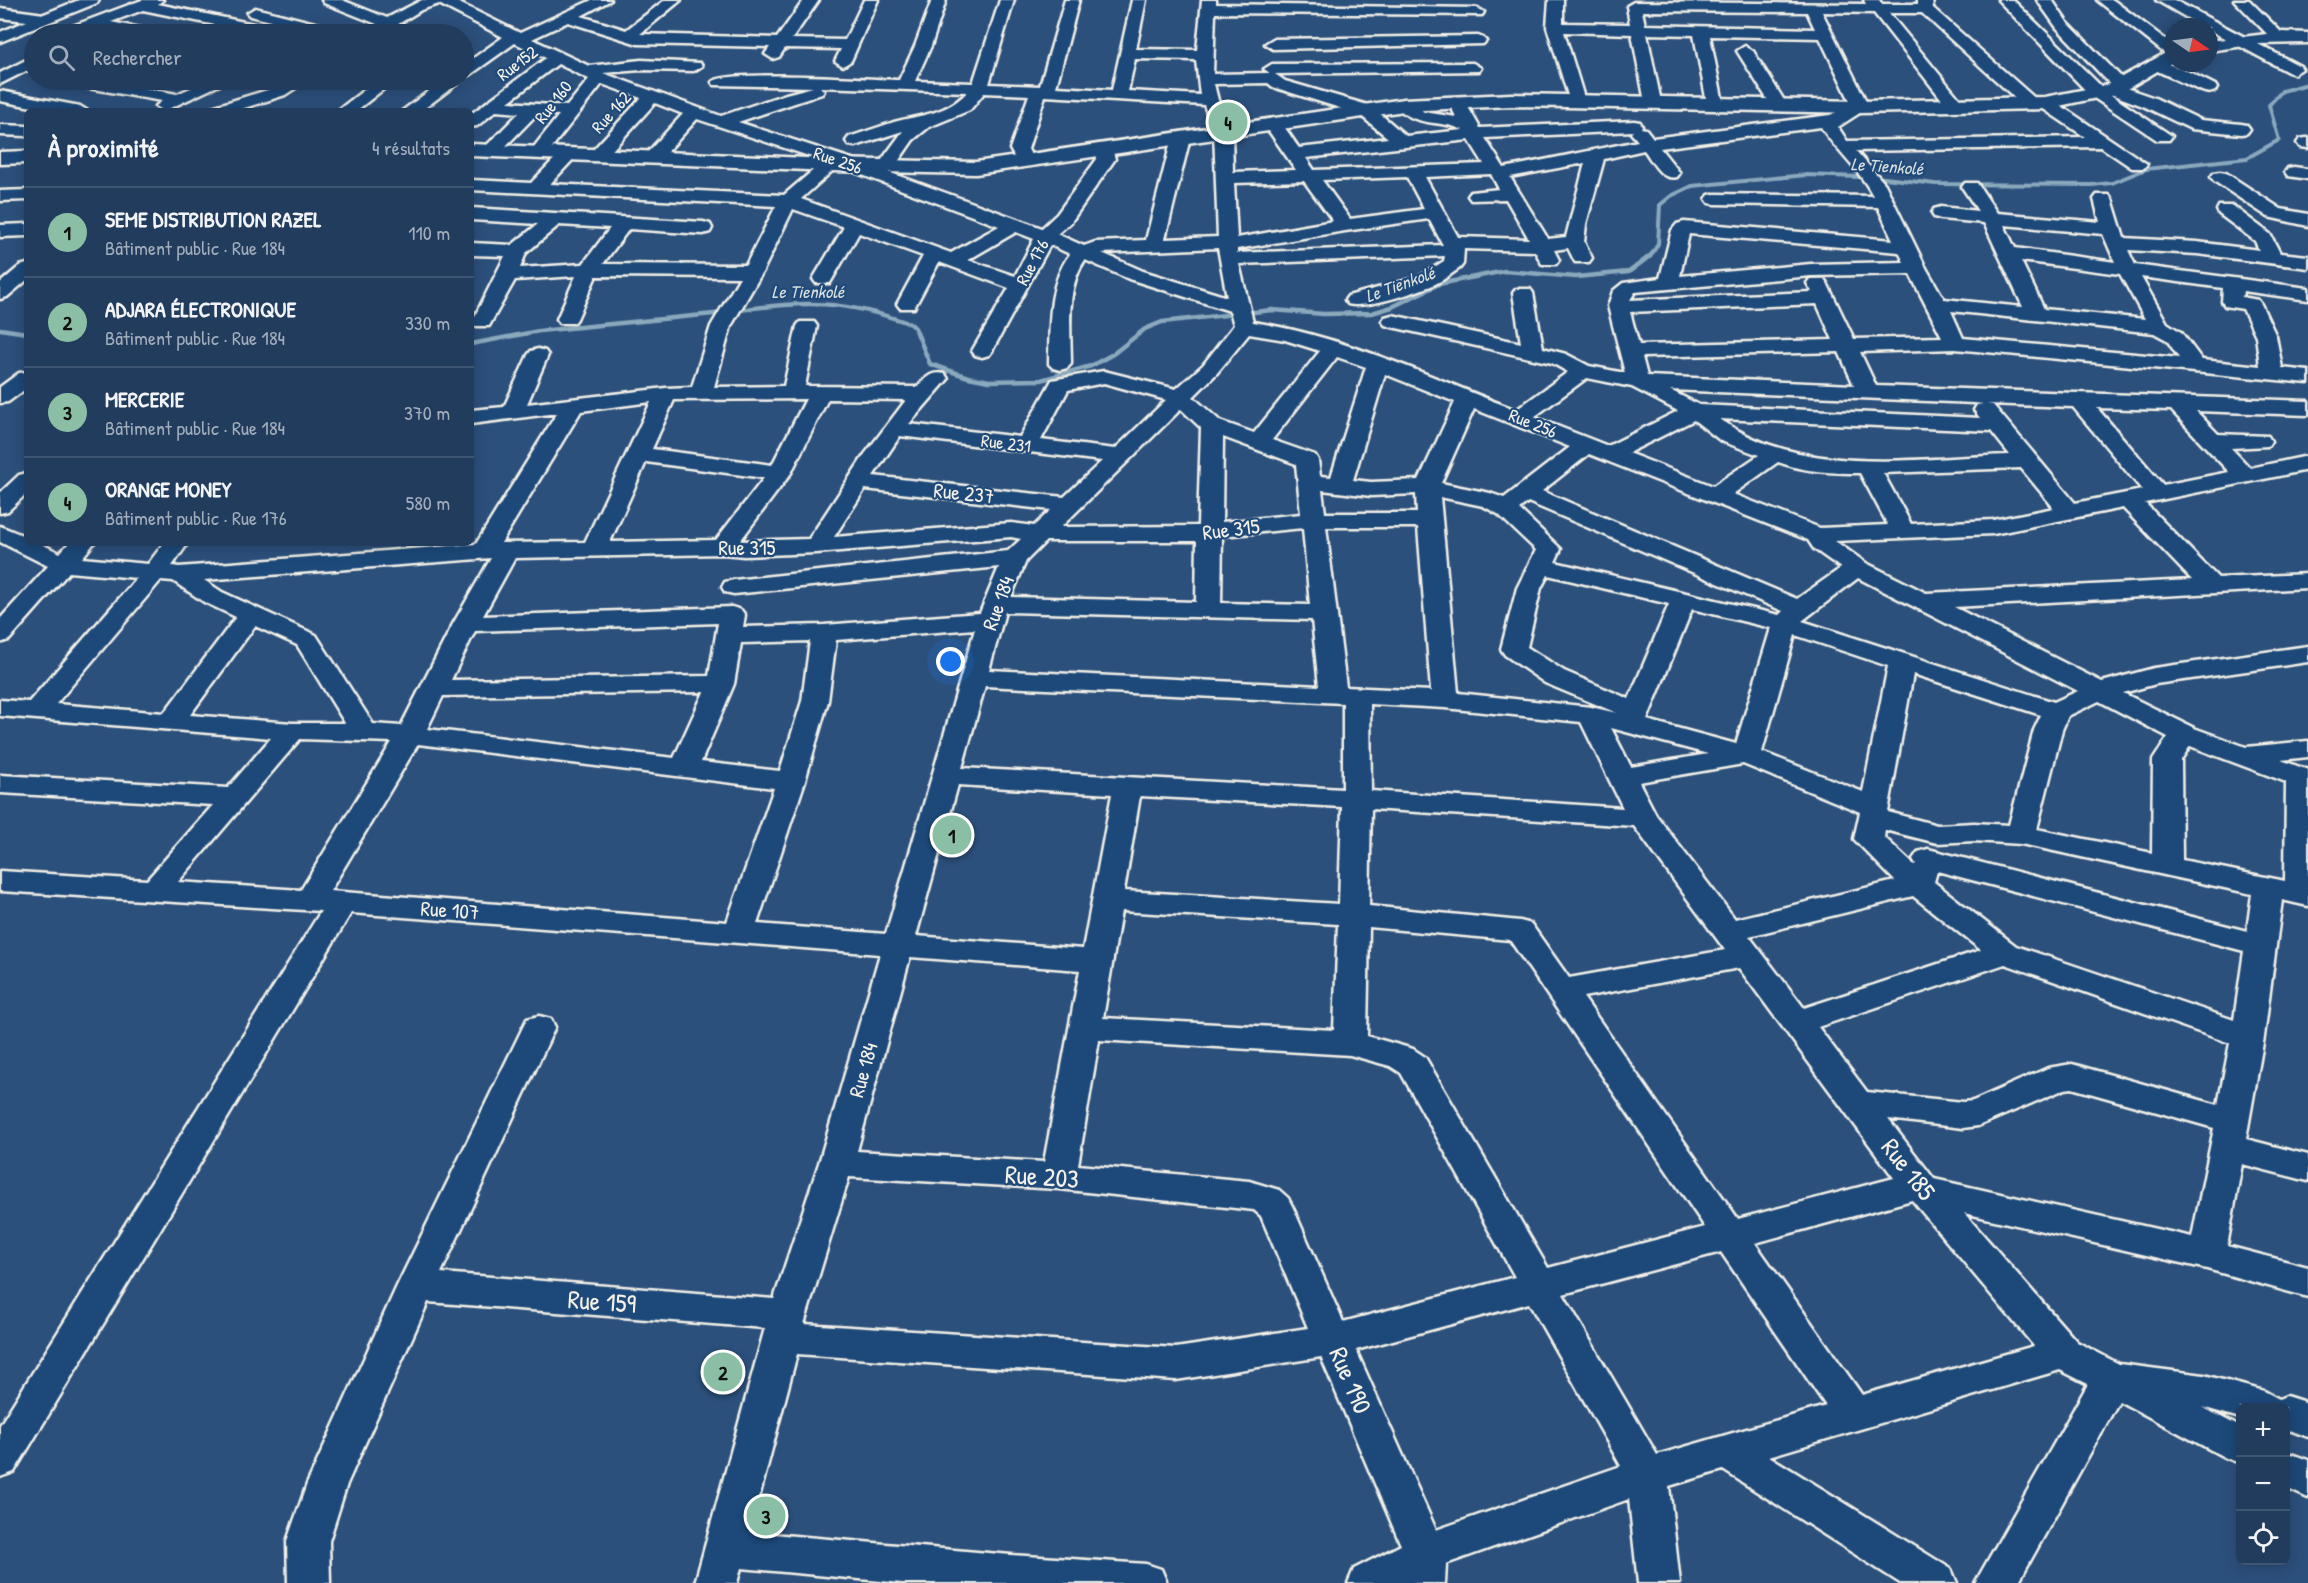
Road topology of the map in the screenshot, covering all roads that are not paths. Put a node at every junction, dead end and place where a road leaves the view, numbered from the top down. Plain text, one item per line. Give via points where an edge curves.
1 (92, 0) edge
2 (329, 0) edge
3 (436, 0) edge
4 (442, 0) edge
5 (604, 0) edge
6 (674, 0) edge
7 (812, 0) edge
8 (871, 0) edge
9 (939, 0) edge
10 (1007, 0) edge
11 (1072, 0) edge
12 (1138, 0) edge
13 (1556, 0) edge
14 (2005, 0) edge
15 (2044, 0) edge
16 (2104, 0) edge
17 (2163, 0) edge
18 (2241, 0) edge
19 (149, 3) edge
20 (411, 3) edge
21 (1633, 3) edge
22 (1706, 3) edge
23 (1769, 3) edge
24 (1209, 4) edge
25 (1801, 4) edge
26 (1874, 4) edge
27 (1925, 4) edge
28 (1478, 6) edge
29 (1743, 6) junction
30 (246, 11) dead end
31 (0, 13) edge
32 (361, 14) junction
33 (567, 17) junction
34 (48, 18) junction
35 (479, 20) junction
36 (1273, 21) edge
37 (95, 23) joint
38 (33, 24) edge
39 (100, 24) edge
40 (236, 24) edge
41 (293, 24) edge
42 (339, 24) edge
43 (389, 24) joint
44 (473, 24) edge
45 (1347, 26) junction
46 (1555, 27) junction
47 (24, 28) edge
48 (1638, 30) junction
49 (1701, 30) junction
50 (16, 31) junction
51 (1756, 32) junction
52 (24, 33) edge
53 (1826, 34) junction
54 (628, 36) junction
55 (2277, 36) junction
56 (0, 37) edge
57 (517, 37) junction
58 (2308, 38) edge
59 (2240, 39) junction
60 (707, 41) junction
61 (1478, 41) junction
62 (781, 43) junction
63 (2218, 44) edge
64 (850, 45) junction
65 (2164, 46) edge
66 (1745, 51) dead end
67 (1128, 54) junction
68 (1204, 55) junction
69 (557, 57) junction
70 (2164, 59) edge
71 (24, 65) edge
72 (474, 65) edge
73 (2155, 65) junction
74 (2294, 69) dead end
75 (7, 73) edge
76 (24, 73) edge
77 (593, 74) junction
78 (1272, 74) junction
79 (1205, 79) junction
80 (759, 80) junction
81 (720, 82) dead end
82 (833, 83) junction
83 (904, 86) junction
84 (980, 88) junction
85 (1471, 88) junction
86 (2209, 88) dead end
87 (2110, 89) junction
88 (128, 90) edge
89 (199, 90) edge
90 (276, 90) edge
91 (285, 90) edge
92 (373, 90) edge
93 (439, 90) edge
94 (1043, 91) junction
95 (1119, 95) junction
96 (0, 96) edge
97 (652, 96) junction
98 (179, 99) junction
99 (1210, 100) junction
100 (1576, 101) junction
101 (1623, 102) junction
102 (1653, 102) junction
103 (1714, 103) junction
104 (2038, 103) junction
105 (1404, 105) junction
106 (1779, 105) junction
107 (492, 106) junction
108 (1956, 106) junction
109 (1861, 107) junction
110 (64, 108) edge
111 (160, 108) edge
112 (226, 108) edge
113 (269, 108) edge
114 (349, 108) edge
115 (414, 108) edge
116 (532, 109) junction
117 (1365, 110) junction
118 (569, 111) junction
119 (699, 114) junction
120 (474, 120) edge
121 (1834, 120) junction
122 (720, 122) junction
123 (923, 123) junction
124 (1272, 124) junction
125 (1634, 126) junction
126 (1470, 129) junction
127 (2241, 129) dead end
128 (0, 130) edge
129 (24, 131) edge
130 (1223, 131) junction
131 (2163, 136) dead end
132 (1181, 138) junction
133 (855, 141) dead end
134 (2102, 142) junction
135 (1404, 143) junction
136 (1649, 144) junction
137 (1842, 146) junction
138 (1105, 149) junction
139 (481, 151) edge
140 (539, 152) junction
141 (570, 153) junction
142 (599, 154) junction
143 (1296, 154) junction
144 (1596, 156) junction
145 (24, 157) edge
146 (653, 157) junction
147 (0, 158) edge
148 (809, 158) junction
149 (1025, 160) junction
150 (2138, 164) dead end
151 (830, 165) junction
152 (852, 165) junction
153 (894, 170) junction
154 (1413, 171) junction
155 (1498, 171) junction
156 (1309, 173) junction
157 (1671, 174) dead end
158 (2220, 177) dead end
159 (1224, 178) junction
160 (474, 185) edge
161 (1874, 185) junction
162 (1971, 187) dead end
163 (536, 188) junction
164 (24, 193) edge
165 (1512, 193) junction
166 (0, 195) edge
167 (1478, 196) dead end
168 (724, 198) junction
169 (1715, 199) dead end
170 (2103, 199) dead end
171 (788, 201) junction
172 (2226, 210) dead end
173 (1435, 213) junction
174 (1941, 213) dead end
175 (474, 214) edge
176 (1991, 217) junction
177 (553, 220) junction
178 (2308, 220) edge
179 (623, 224) junction
180 (855, 224) junction
181 (1014, 225) junction
182 (1345, 225) junction
183 (703, 228) junction
184 (24, 230) edge
185 (0, 231) edge
186 (1736, 232) junction
187 (1045, 236) junction
188 (2112, 236) junction
189 (1154, 246) junction
190 (1453, 247) junction
191 (1905, 247) junction
192 (474, 249) edge
193 (1227, 249) junction
194 (2206, 249) junction
195 (517, 251) junction
196 (1083, 252) junction
197 (1546, 252) junction
198 (2008, 253) junction
199 (686, 256) junction
200 (944, 256) junction
201 (2273, 258) junction
202 (2308, 264) edge
203 (1916, 268) junction
204 (2127, 269) junction
205 (589, 270) junction
206 (1811, 270) junction
207 (753, 271) junction
208 (24, 273) edge
209 (508, 274) junction
210 (1742, 277) junction
211 (823, 279) dead end
212 (1669, 283) junction
213 (2226, 283) junction
214 (1020, 285) junction
215 (0, 293) edge
216 (1523, 293) dead end
217 (2308, 294) edge
218 (1824, 298) junction
219 (1355, 300) dead end
220 (907, 304) dead end
221 (1936, 304) junction
222 (1618, 306) junction
223 (2037, 315) junction
224 (1241, 317) junction
225 (567, 319) dead end
226 (1392, 321) dead end
227 (482, 322) dead end
228 (807, 326) dead end
229 (2159, 327) junction
230 (1955, 344) junction
231 (1846, 345) junction
232 (1333, 350) junction
233 (981, 351) dead end
234 (1629, 351) junction
235 (1533, 352) junction
236 (538, 355) dead end
237 (1060, 364) dead end
238 (1378, 364) junction
239 (2196, 367) junction
240 (1583, 371) junction
241 (2269, 374) junction
242 (2308, 377) edge
243 (24, 380) edge
244 (1638, 382) junction
245 (820, 392) junction
246 (1868, 392) junction
247 (701, 393) junction
248 (793, 393) junction
249 (666, 394) junction
250 (0, 397) edge
251 (1180, 397) junction
252 (1974, 397) junction
253 (1468, 398) junction
254 (2079, 400) junction
255 (574, 404) junction
256 (2177, 404) junction
257 (2302, 407) edge
258 (513, 411) junction
259 (1695, 411) junction
260 (474, 417) edge
261 (1519, 418) junction
262 (1997, 425) junction
263 (1212, 426) junction
264 (895, 429) junction
265 (2212, 441) junction
266 (2260, 441) dead end
267 (1259, 442) junction
268 (1027, 445) junction
269 (1586, 445) junction
270 (639, 454) junction
271 (1609, 454) junction
272 (1774, 455) junction
273 (1118, 456) junction
274 (2028, 461) junction
275 (1868, 466) junction
276 (2305, 467) edge
277 (780, 472) junction
278 (2245, 476) junction
279 (860, 481) junction
280 (1310, 482) junction
281 (24, 483) edge
282 (1340, 486) junction
283 (1427, 487) junction
284 (1526, 493) junction
285 (2158, 494) junction
286 (1715, 496) junction
287 (2129, 500) junction
288 (1068, 505) junction
289 (0, 506) edge
290 (1506, 509) junction
291 (2070, 512) junction
292 (1314, 520) junction
293 (1429, 520) junction
294 (1209, 530) junction
295 (1903, 531) junction
296 (0, 533) edge
297 (1039, 534) junction
298 (1817, 535) junction
299 (24, 545) edge
300 (26, 546) edge
301 (79, 546) edge
302 (176, 546) edge
303 (298, 546) edge
304 (816, 546) junction
305 (734, 548) junction
306 (594, 549) junction
307 (398, 550) edge
308 (496, 551) junction
309 (1015, 558) junction
310 (62, 564) junction
311 (285, 566) junction
312 (1540, 566) junction
313 (1857, 568) junction
314 (167, 573) junction
315 (2308, 581) edge
316 (2211, 585) junction
317 (734, 586) junction
318 (1683, 600) junction
319 (1923, 601) junction
320 (1208, 610) junction
321 (992, 612) junction
322 (1324, 613) junction
323 (251, 614) junction
324 (1792, 616) junction
325 (466, 624) junction
326 (731, 625) junction
327 (824, 633) junction
328 (0, 635) edge
329 (2308, 654) edge
330 (1902, 661) junction
331 (974, 677) junction
332 (721, 684) junction
333 (434, 688) junction
334 (2099, 691) junction
335 (1344, 694) junction
336 (1445, 700) junction
337 (0, 708) edge
338 (37, 710) junction
339 (2056, 711) junction
340 (1591, 715) junction
341 (1635, 717) junction
342 (171, 721) junction
343 (292, 731) junction
344 (364, 731) junction
345 (2184, 734) junction
346 (410, 735) junction
347 (2308, 749) edge
348 (1747, 756) junction
349 (2244, 756) junction
350 (684, 768) junction
351 (947, 776) junction
352 (1621, 777) junction
353 (2304, 778) edge
354 (791, 781) junction
355 (0, 784) edge
356 (1128, 785) junction
357 (235, 797) junction
358 (1357, 799) junction
359 (1873, 812) junction
360 (1643, 818) junction
361 (2021, 835) junction
362 (1928, 859) junction
363 (2167, 866) junction
364 (0, 881) edge
365 (2268, 888) junction
366 (155, 890) junction
367 (2304, 895) edge
368 (1107, 900) junction
369 (326, 901) junction
370 (1353, 915) junction
371 (739, 932) junction
372 (1738, 944) junction
373 (899, 945) junction
374 (2261, 945) junction
375 (2005, 953) junction
376 (1097, 961) junction
377 (1563, 990) junction
378 (1798, 1022) junction
379 (539, 1028) dead end
380 (1085, 1028) junction
381 (2248, 1036) junction
382 (1350, 1043) junction
383 (1858, 1103) junction
384 (2230, 1133) junction
385 (836, 1163) junction
386 (2308, 1168) edge
387 (1059, 1176) junction
388 (1922, 1187) junction
389 (1249, 1195) joint
390 (1731, 1235) junction
391 (2206, 1255) junction
392 (2308, 1282) edge
393 (416, 1286) junction
394 (1541, 1286) junction
395 (785, 1327) junction
396 (1334, 1340) junction
397 (2063, 1353) junction
398 (2111, 1379) junction
399 (2249, 1403) edge
400 (1853, 1414) junction
401 (2290, 1414) edge
402 (2308, 1420) edge
403 (2236, 1443) edge
404 (3, 1449) edge
405 (1726, 1451) junction
406 (2290, 1471) edge
407 (1647, 1475) junction
408 (2308, 1480) edge
409 (721, 1565) edge
410 (1424, 1568) edge
411 (1010, 1578) edge
412 (309, 1583) edge
413 (1146, 1583) edge
414 (1368, 1583) edge
415 (1659, 1583) edge
416 (1936, 1583) edge
417 (1996, 1583) edge

1 - 34 street
2 - 32 street
3 - 20 street
4 - 35 street, Rue 256
5 - 33 street
6 - 54 street
7 - 62 street
8 - 64 street
9 - 83 street
10 - 84 street
11 - 94 street
12 - 67 street
13 - 46 street
14 - 87 street
15 - 87 street
16 - 65 street
17 - 59 street
18 - 55 street
19 - 37 street
19 - 40 street
20 - 43 street
21 - 22 street
21 - 48 street
22 - 29 street
23 - 25 street
23 - 29 street
24 - 36 street
24 - 68 street
25 - 26 street
25 - 53 street
26 - 27 street
26 - 108 street
27 - 104 street
28 - 45 street
28 - 61 street
29 - 51 street
30 - 41 street
31 - 34 street
32 - 42 street
32 - 43 street
33 - 54 street
33 - 57 street
34 - 38 street
35 - 44 street
35 - 57 street, Rue 256
36 - 45 street
36 - 45 street
36 - 78 street
37 - 39 street
45 - 61 street
46 - 48 street
46 - 100 street
47 - 50 street
48 - 49 street
48 - 102 street
49 - 51 street
49 - 103 street
50 - 52 street
50 - 56 street
51 - 53 street
53 - 109 street
54 - 60 street
55 - 58 main road
55 - 59 main road
57 - 69 street, Rue 256
57 - 72 street
59 - 63 main road
59 - 74 street
60 - 62 street
60 - 77 street via 692,72 642,65 606,67
61 - 85 street
62 - 64 street
62 - 80 street
64 - 82 street
66 - 106 street
67 - 68 street
67 - 95 street
68 - 79 street
69 - 77 street, Rue 256
69 - 107 street, Rue152
70 - 73 main road
71 - 75 street
73 - 86 street
73 - 87 main road
75 - 76 street
77 - 97 street, Rue 256
77 - 118 street, Rue 160
78 - 79 street
78 - 85 street
78 - 117 street via 1279,84
79 - 99 street
80 - 81 street
80 - 82 street
80 - 119 street via 733,99
82 - 83 street
82 - 122 street
83 - 84 street
84 - 94 street
84 - 123 street via 964,106
85 - 100 main road
85 - 105 main road
85 - 126 street
87 - 104 main road
87 - 127 street via 2197,125
87 - 131 street
88 - 98 street
89 - 98 street
90 - 112 street
91 - 113 street
92 - 114 street
93 - 115 street
94 - 95 street
94 - 149 street via 1019,149
95 - 99 street
96 - 110 street
97 - 119 street, Rue 256
97 - 142 street, Rue 162
98 - 111 street
99 - 130 street
100 - 101 main road
101 - 102 main road
101 - 125 street
102 - 103 main road
103 - 106 main road
104 - 108 main road
104 - 134 street
105 - 117 main road
105 - 126 street via 1419,116
106 - 109 main road
107 - 116 street
107 - 120 street, Rue152
108 - 109 main road
109 - 121 street
116 - 118 street
116 - 139 street
117 - 124 main road
117 - 135 street
118 - 140 street, Rue 160
119 - 122 street, Rue 256
119 - 146 street
121 - 136 street
121 - 137 street via 1830,127
122 - 148 street, Rue 256
123 - 133 street
123 - 153 street via 907,136
124 - 130 main road
124 - 143 street
125 - 126 street
125 - 136 street
126 - 135 street
126 - 155 street
128 - 129 street
130 - 132 main road
130 - 159 street
132 - 138 main road
132 - 189 street
134 - 137 street
134 - 150 street
135 - 143 street
136 - 144 street
136 - 157 street
137 - 161 street
138 - 149 main road
138 - 187 street, Rue 176 via 1106,159 1064,218
139 - 140 main road
140 - 141 main road
141 - 142 main road
141 - 163 street
142 - 146 main road
143 - 156 street
144 - 155 street
144 - 197 street via 1577,224 1578,250
145 - 147 main road
146 - 148 main road
148 - 151 main road
148 - 152 street, Rue 256
149 - 153 main road via 976,168
151 - 152 main road
151 - 171 street
152 - 153 main road
153 - 181 street, Rue 256
154 - 155 street
154 - 156 street
154 - 173 street
155 - 165 street
156 - 159 street
156 - 182 street
158 - 178 street via 2276,213
159 - 193 street
160 - 163 street
161 - 169 street
161 - 191 street
162 - 176 street
163 - 168 street
164 - 166 street
165 - 167 street
165 - 197 street
168 - 171 street
168 - 183 street
170 - 188 street
171 - 180 street
171 - 207 street
172 - 201 street via 2263,238
173 - 182 street
173 - 190 street
174 - 176 street
175 - 177 street
176 - 188 street
176 - 198 street
177 - 179 street
177 - 195 street
179 - 183 street
179 - 205 street
180 - 200 street
180 - 211 street
181 - 187 street, Rue 256
181 - 200 street
182 - 193 street
183 - 199 street
184 - 185 street
186 - 191 street
186 - 210 street
186 - 212 street via 1689,227 1682,230
187 - 196 street, Rue 256
187 - 214 street, Rue 176
188 - 194 street
188 - 204 street
189 - 193 street
189 - 196 street
190 - 193 street
190 - 197 street
190 - 219 street via 1453,264 1426,281
191 - 203 street
192 - 195 street
193 - 224 street
194 - 201 street
194 - 213 street
195 - 209 street
196 - 224 street, Rue 256
196 - 237 street via 1069,272
198 - 204 street
198 - 223 street
199 - 205 street
199 - 207 street
200 - 214 street
200 - 220 street
201 - 202 street
203 - 206 street
203 - 221 street
204 - 213 street
204 - 229 street
205 - 209 street
205 - 225 street
206 - 210 street
206 - 218 street
207 - 247 street via 721,326
208 - 215 street
209 - 227 street
210 - 212 street
212 - 222 street via 1630,287 1623,291
213 - 217 street
213 - 241 street via 2232,302 2251,304 2265,336
214 - 233 street, Rue 176
216 - 235 street
218 - 222 street
218 - 231 street
221 - 223 street
221 - 230 street
222 - 234 street
223 - 229 street
224 - 232 street, Rue 256
224 - 251 street via 1210,369
226 - 235 street
228 - 248 street
229 - 239 street via 2174,336
230 - 231 street
230 - 239 street
231 - 234 street
231 - 246 street
232 - 238 street, Rue 256
232 - 267 street
234 - 244 street
235 - 240 street via 1559,358
236 - 258 street
238 - 253 street, Rue 256
238 - 282 street
239 - 241 street
240 - 244 street
240 - 261 street
241 - 242 street
241 - 257 street
243 - 250 street
244 - 246 street
244 - 259 street
245 - 248 street
245 - 264 street via 929,386
245 - 277 street
246 - 252 street
247 - 248 street
247 - 249 street
249 - 255 street
249 - 270 street
251 - 263 street
251 - 268 street via 1104,377 1060,385
251 - 273 street
252 - 254 street
252 - 262 street
253 - 261 street, Rue 256
253 - 283 street
254 - 256 street
254 - 285 street
255 - 258 street
255 - 308 street
256 - 257 street
256 - 265 street
258 - 260 street
259 - 262 street
259 - 271 street
259 - 272 street via 1729,436
261 - 269 street, Rue 256
262 - 274 street
263 - 267 street
263 - 294 street
264 - 268 street, Rue 231
264 - 279 street
265 - 266 street
265 - 278 street
267 - 280 street via 1307,460
268 - 273 street, Rue 231
269 - 271 street, Rue 256
269 - 284 street
270 - 277 street
270 - 306 street
271 - 286 street, Rue 256
272 - 275 street via 1832,466
272 - 286 street
273 - 288 street
274 - 275 street
274 - 291 street
275 - 295 street
276 - 278 street
277 - 305 street
278 - 285 street
279 - 288 street, Rue 237
279 - 304 street
280 - 282 street
280 - 292 street
281 - 289 street
282 - 283 street
283 - 290 street via 1490,500
283 - 293 street
284 - 290 street
284 - 324 street
285 - 287 street
286 - 298 street, Rue 256
287 - 291 street
287 - 316 street
288 - 297 street
290 - 312 street via 1548,549
291 - 295 street via 1994,527
292 - 293 street, Rue 315
292 - 294 street, Rue 315
292 - 322 street
293 - 336 street
294 - 297 street, Rue 315 via 1196,534
294 - 320 street
295 - 298 street
296 - 299 street
297 - 304 street, Rue 315 via 1011,530
297 - 309 street
298 - 313 street via 1823,544
300 - 310 street
301 - 310 street
302 - 314 street
303 - 311 street
304 - 305 street, Rue 315
305 - 306 street, Rue 315
305 - 317 street
306 - 308 street, Rue 315
307 - 308 street, Rue 315
307 - 311 street, Rue 315
308 - 325 street
309 - 317 street
309 - 321 street, Rue 184
310 - 314 street, Rue 315
310 - 328 street
311 - 314 street, Rue 315
312 - 318 street
312 - 341 street via 1529,588 1514,649 1531,664 1573,688
313 - 319 street
313 - 324 street
314 - 323 street
314 - 338 street
315 - 316 street
316 - 319 street
317 - 326 street
318 - 324 street
318 - 341 street
319 - 334 street
320 - 321 street
320 - 322 street
321 - 327 street
321 - 331 street, Rue 184
322 - 335 street
323 - 342 street
323 - 344 street via 307,640
324 - 330 street
324 - 348 street
325 - 326 street
325 - 333 street
326 - 327 street
326 - 332 street
327 - 354 street via 815,701
329 - 334 street via 2154,676
330 - 339 street
330 - 359 street
331 - 335 street
331 - 351 street, Rue 184
332 - 333 street
332 - 350 street
333 - 346 street
334 - 339 street
334 - 345 street
335 - 336 street
335 - 358 street
336 - 340 street
337 - 338 street
338 - 342 street
339 - 361 street
340 - 341 street
340 - 352 street, Rue 185
341 - 348 street
342 - 343 street
343 - 344 street
343 - 357 street
344 - 346 street
345 - 349 street
345 - 363 street via 2167,760
346 - 350 street
346 - 369 street
347 - 349 street
348 - 352 street
348 - 359 street
349 - 353 street
350 - 354 street
351 - 356 street
351 - 373 street, Rue 184
352 - 360 street, Rue 185
353 - 367 street
354 - 371 street
355 - 357 street
356 - 358 street
356 - 368 street
357 - 366 street
358 - 360 street
358 - 370 street
359 - 362 street
359 - 362 street via 1869,839
360 - 372 street, Rue 185
361 - 362 street via 1974,832
361 - 363 street
362 - 372 street
362 - 374 street
362 - 375 street
363 - 365 street
364 - 366 street, Rue 107
365 - 367 street
365 - 374 street
366 - 369 street, Rue 107
368 - 370 street
368 - 376 street
369 - 371 street, Rue 107
369 - 404 street
370 - 377 street via 1517,929 1524,933
370 - 382 street
371 - 373 street, Rue 107
372 - 377 street
372 - 378 street, Rue 185
373 - 376 street, Rue 107
373 - 385 street, Rue 184
374 - 381 street
375 - 378 street
375 - 381 street
376 - 380 street
377 - 390 street
378 - 383 street, Rue 185
379 - 393 street
380 - 382 street
380 - 387 street
381 - 384 street
382 - 394 street via 1401,1057 1413,1065
383 - 384 street via 1963,1115 1978,1113 2060,1077 2072,1076
383 - 388 street, Rue 185
384 - 386 street
384 - 391 street
385 - 387 street, Rue 203
385 - 395 street, Rue 184
387 - 389 street, Rue 203
388 - 390 street, Rue 159
388 - 391 street
388 - 397 street, Rue 185
389 - 396 street, Rue 190 via 1266,1200 1275,1208
390 - 394 street, Rue 159
390 - 400 street
391 - 392 street
393 - 395 street, Rue 159
393 - 412 street via 327,1484 308,1541
394 - 396 street, Rue 159
394 - 407 street
395 - 396 street, Rue 159 via 1176,1364
395 - 409 street, Rue 184
396 - 410 street, Rue 190
397 - 398 street, Rue 185
397 - 400 street
398 - 399 street via 2204,1391
398 - 403 street, Rue 185
398 - 417 street
400 - 405 street
401 - 402 street
405 - 407 street
405 - 416 street
406 - 408 street
407 - 410 street
407 - 415 street
409 - 411 street
410 - 414 street
411 - 413 street

